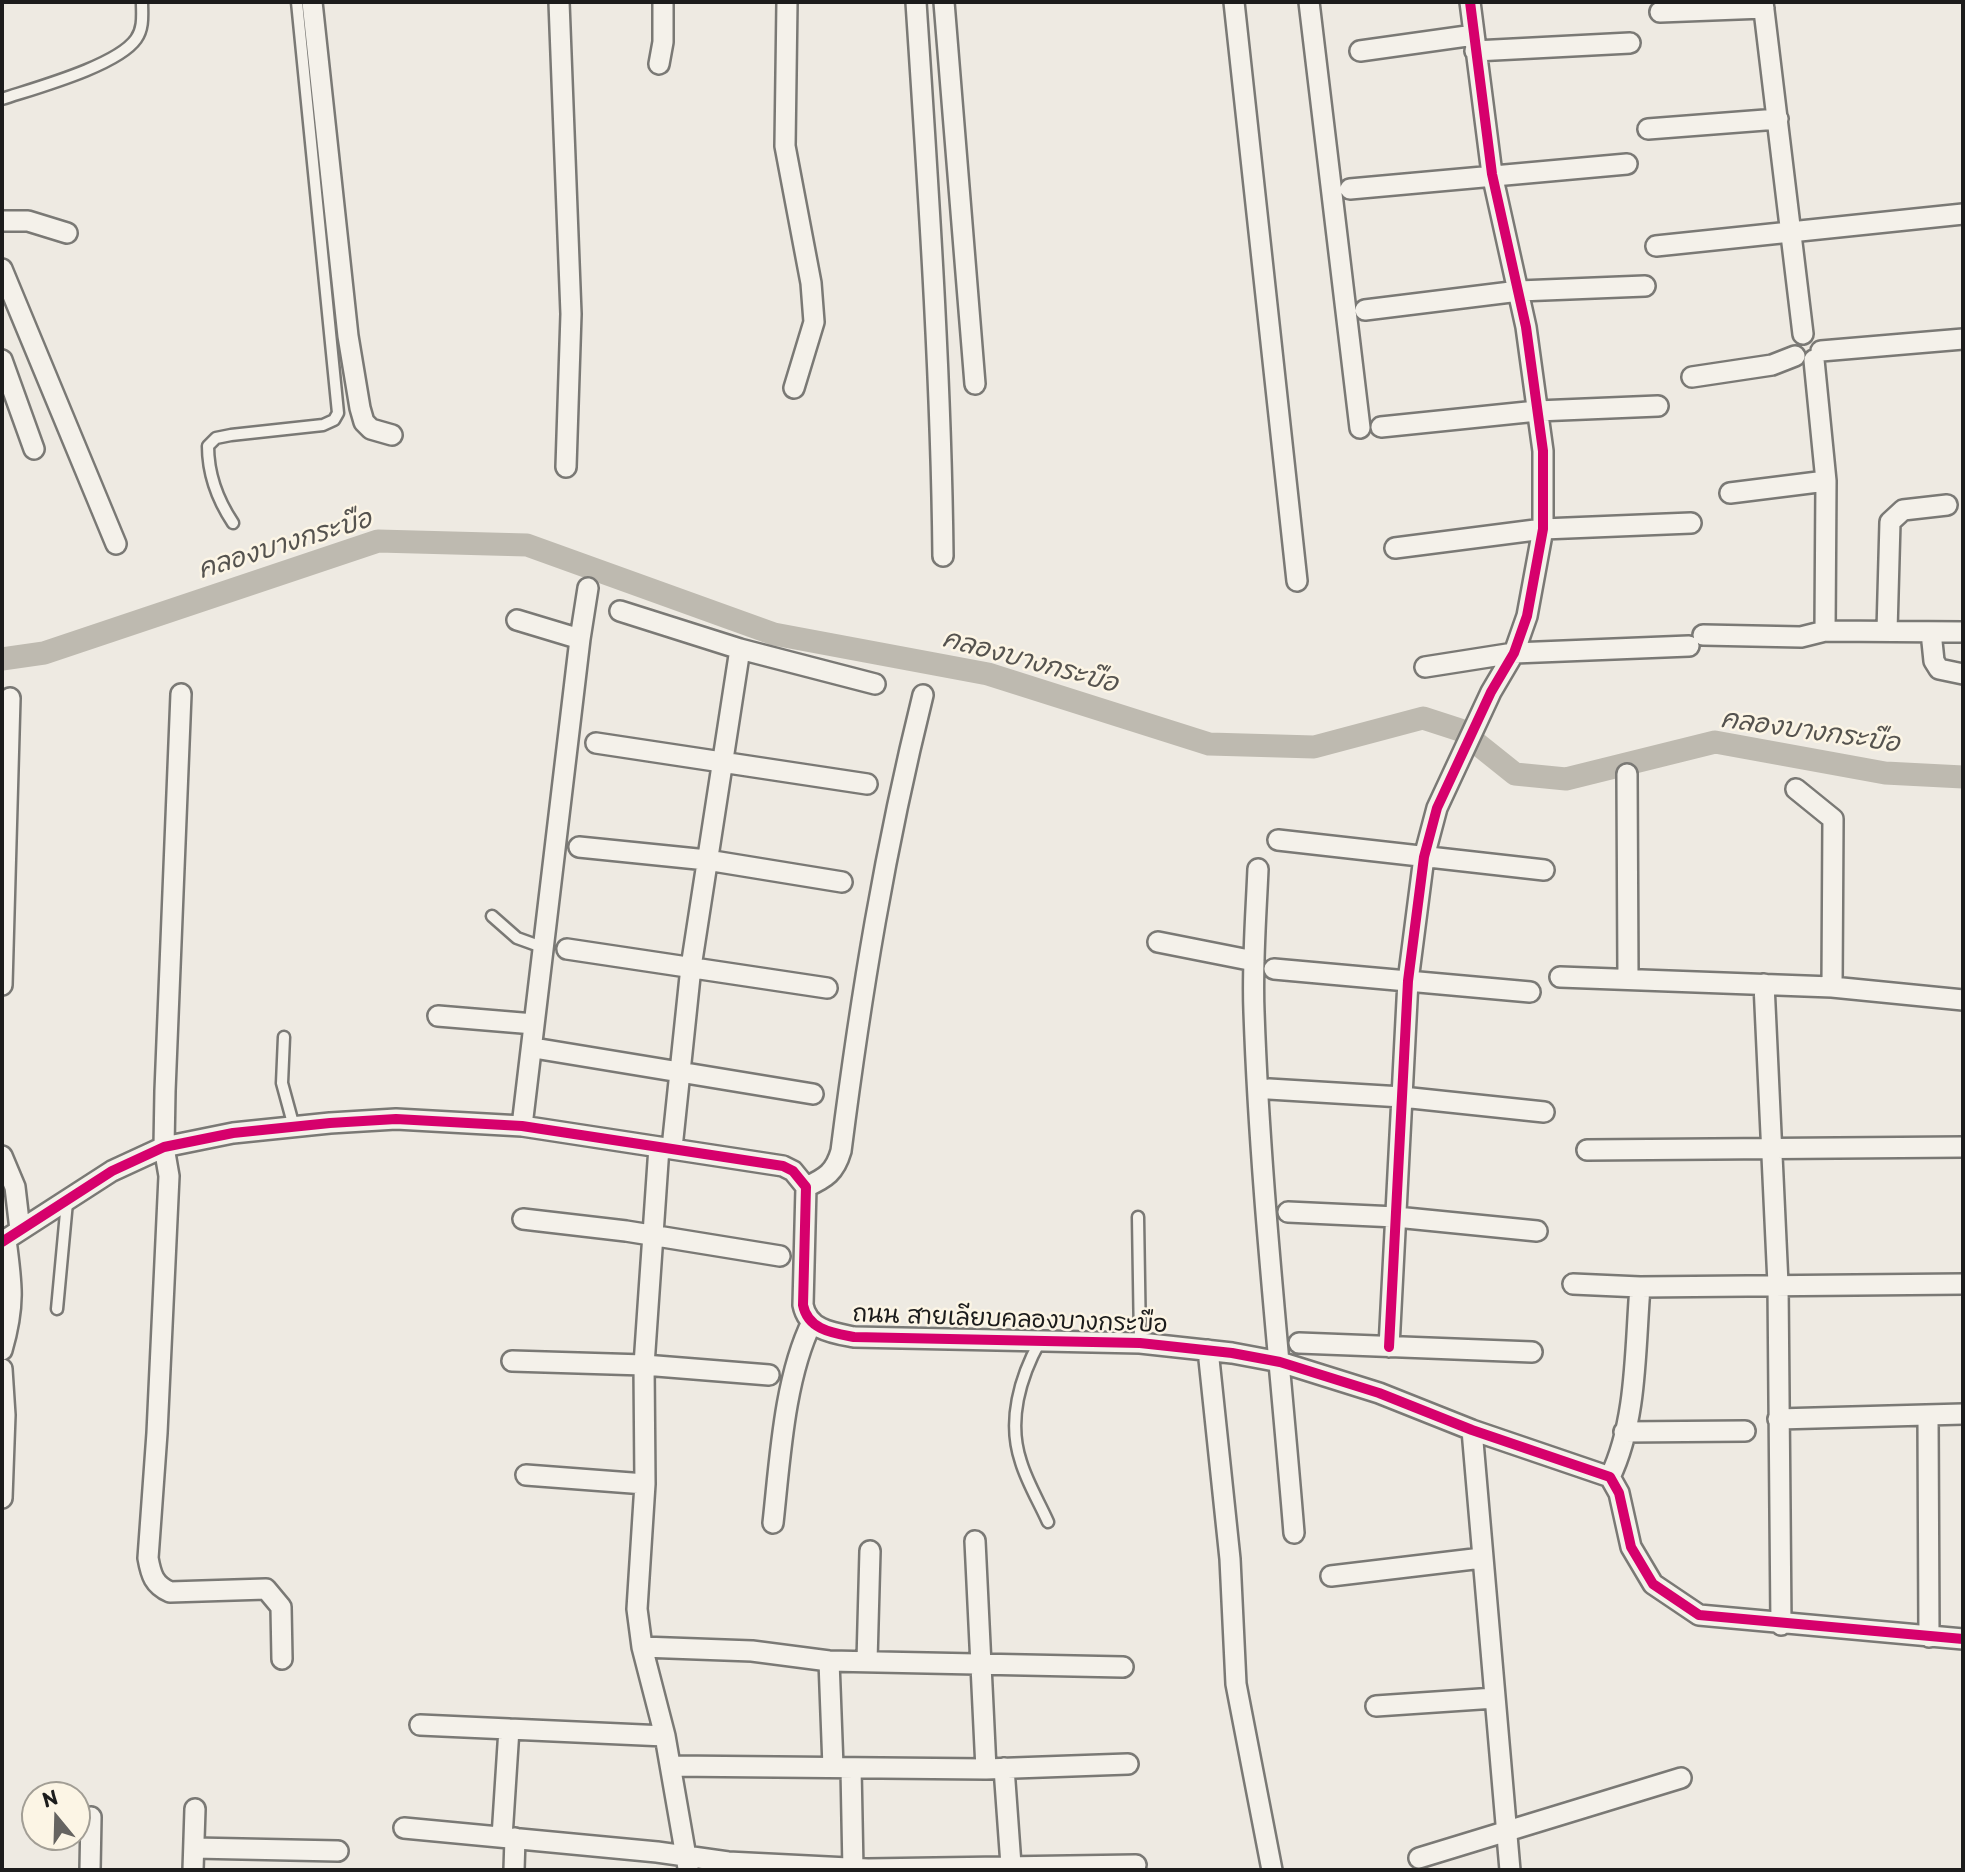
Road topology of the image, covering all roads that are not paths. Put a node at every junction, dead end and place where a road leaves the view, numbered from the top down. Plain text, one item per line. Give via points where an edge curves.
1 (142, 2) edge
2 (297, 2) edge
3 (312, 2) edge
4 (559, 2) edge
5 (663, 2) edge
6 (788, 2) edge
7 (916, 2) edge
8 (944, 2) edge
9 (1234, 2) edge
10 (1309, 2) edge
11 (1470, 2) edge
12 (1764, 5) edge
13 (1660, 12) dead end
14 (1475, 43) junction
15 (1630, 43) dead end
16 (1360, 51) dead end
17 (659, 64) dead end
18 (2, 99) edge
19 (1779, 120) junction
20 (1648, 129) dead end
21 (1627, 164) dead end
22 (1492, 174) junction
23 (1350, 189) dead end
24 (1963, 214) edge
25 (2, 221) edge
26 (1789, 232) junction
27 (67, 233) dead end
28 (1656, 246) dead end
29 (2, 269) edge
30 (1645, 286) dead end
31 (1519, 291) junction
32 (1365, 310) dead end
33 (1803, 334) junction
34 (1963, 339) edge
35 (1818, 355) junction
36 (1795, 356) junction
37 (2, 360) edge
38 (1692, 377) dead end
39 (975, 384) dead end
40 (794, 388) dead end
41 (1658, 406) dead end
42 (1537, 411) junction
43 (1381, 427) dead end
44 (1360, 428) dead end
45 (392, 435) dead end
46 (34, 449) dead end
47 (565, 467) dead end
48 (1826, 481) junction
49 (1730, 493) dead end
50 (1947, 505) dead end
51 (233, 523) dead end
52 (1691, 523) dead end
53 (1543, 529) junction
54 (116, 544) dead end
55 (1395, 548) dead end
56 (943, 556) dead end
57 (1297, 581) dead end
58 (588, 588) dead end
59 (620, 611) dead end
60 (517, 621) dead end
61 (1825, 631) junction
62 (1887, 631) junction
63 (1931, 632) junction
64 (1963, 632) edge
65 (580, 639) junction
66 (740, 649) junction
67 (1514, 653) junction
68 (1425, 667) dead end
69 (1963, 674) edge
70 (875, 684) dead end
71 (181, 694) dead end
72 (923, 695) dead end
73 (10, 698) dead end
74 (596, 743) dead end
75 (723, 762) junction
76 (1627, 774) dead end
77 (867, 784) dead end
78 (1796, 789) dead end
79 (1278, 840) dead end
80 (579, 847) dead end
81 (1424, 857) junction
82 (707, 860) junction
83 (1258, 869) dead end
84 (1544, 870) dead end
85 (842, 882) dead end
86 (492, 916) dead end
87 (1158, 942) dead end
88 (542, 947) junction
89 (568, 949) dead end
90 (1254, 961) junction
91 (691, 967) junction
92 (1274, 969) dead end
93 (1560, 977) dead end
94 (1628, 978) junction
95 (1408, 981) junction
96 (1764, 984) junction
97 (2, 985) edge
98 (1832, 986) junction
99 (827, 988) dead end
100 (1530, 992) dead end
101 (1963, 1000) edge
102 (438, 1016) dead end
103 (534, 1024) junction
104 (284, 1037) dead end
105 (540, 1049) dead end
106 (678, 1072) junction
107 (1269, 1089) dead end
108 (813, 1094) dead end
109 (1402, 1097) junction
110 (1544, 1112) dead end
111 (522, 1126) junction
112 (294, 1127) junction
113 (164, 1147) junction
114 (1773, 1147) junction
115 (1963, 1147) edge
116 (666, 1148) junction
117 (1587, 1150) dead end
118 (2, 1156) edge
119 (806, 1187) junction
120 (67, 1200) junction
121 (1288, 1212) dead end
122 (1138, 1217) dead end
123 (1396, 1217) junction
124 (523, 1219) dead end
125 (1537, 1231) dead end
126 (655, 1236) junction
127 (9, 1237) edge
128 (780, 1256) dead end
129 (1573, 1284) dead end
130 (1778, 1284) junction
131 (1963, 1284) edge
132 (1640, 1287) junction
133 (57, 1309) dead end
134 (812, 1322) junction
135 (1040, 1341) junction
136 (1140, 1343) junction
137 (1299, 1343) dead end
138 (1389, 1346) junction
139 (2, 1350) edge
140 (1209, 1350) junction
141 (1532, 1352) dead end
142 (512, 1361) dead end
143 (1280, 1362) junction
144 (644, 1365) junction
145 (2, 1368) edge
146 (769, 1375) dead end
147 (1963, 1414) edge
148 (1928, 1415) junction
149 (1778, 1419) junction
150 (1472, 1430) junction
151 (1745, 1431) dead end
152 (1624, 1432) junction
153 (3, 1461) edge
154 (526, 1475) dead end
155 (1610, 1478) junction
156 (645, 1484) junction
157 (2, 1498) edge
158 (1048, 1522) dead end
159 (773, 1523) dead end
160 (1294, 1533) dead end
161 (975, 1541) dead end
162 (870, 1551) dead end
163 (1482, 1558) junction
164 (1331, 1576) dead end
165 (1781, 1625) junction
166 (1929, 1637) junction
167 (1963, 1639) edge
168 (642, 1647) junction
169 (282, 1659) dead end
170 (829, 1661) junction
171 (867, 1661) junction
172 (980, 1666) junction
173 (1124, 1667) dead end
174 (1495, 1698) junction
175 (1376, 1706) dead end
176 (420, 1725) dead end
177 (509, 1729) junction
178 (665, 1736) junction
179 (1128, 1764) dead end
180 (671, 1766) junction
181 (842, 1768) junction
182 (995, 1769) junction
183 (1681, 1778) dead end
184 (195, 1809) dead end
185 (404, 1828) dead end
186 (1506, 1831) junction
187 (508, 1838) junction
188 (194, 1848) junction
189 (90, 1851) edge
190 (338, 1851) dead end
191 (1419, 1858) dead end
192 (688, 1864) edge
193 (1136, 1865) dead end
194 (1004, 1867) edge
195 (853, 1869) edge
196 (90, 1870) edge
197 (193, 1870) edge
198 (514, 1870) edge
199 (1272, 1870) edge
200 (1510, 1870) edge

1 - 18 lane via 138,37 124,54
2 - 51 lane via 338,413 323,425 231,435 216,438 208,446 213,482
3 - 45 street via 360,408 371,429
4 - 47 street via 571,314
5 - 17 street
6 - 40 street via 785,146 814,322
7 - 56 street via 941,399
8 - 39 street
9 - 57 street
10 - 44 street
11 - 14 street
12 - 13 street
12 - 19 street
14 - 15 street
14 - 16 street
14 - 22 street
19 - 20 street
19 - 26 street
21 - 22 street
22 - 23 street
22 - 31 street
24 - 26 street
25 - 27 street via 29,221
26 - 28 street
26 - 33 street
29 - 54 street
30 - 31 street
31 - 32 street
31 - 42 street
33 - 35 street via 1814,336
33 - 36 street via 1794,341
34 - 35 street
35 - 36 street via 1804,362
35 - 48 street
36 - 38 street via 1772,365
37 - 46 street
41 - 42 street
42 - 43 street
42 - 53 street via 1544,477
48 - 49 street
48 - 61 street
50 - 62 street via 1903,510 1891,522
52 - 53 street
53 - 55 street
53 - 67 street via 1527,616
58 - 65 street
59 - 66 street
60 - 65 street
61 - 62 street
61 - 67 street
62 - 63 street
63 - 64 street
63 - 69 street via 1934,661 1940,669
65 - 88 street
66 - 70 street
66 - 75 street
67 - 68 street
67 - 81 street via 1448,783
71 - 113 street
72 - 119 street via 875,907 841,1151 826,1178
73 - 97 street
74 - 75 street
75 - 77 street
75 - 82 street
76 - 94 street
78 - 98 street via 1833,819
79 - 81 street
80 - 82 street
81 - 84 street
81 - 95 street
82 - 85 street
82 - 91 street
83 - 90 street
86 - 88 lane via 517,938
87 - 90 street
88 - 103 street
89 - 91 street
90 - 143 street via 1261,1142
91 - 99 street
91 - 106 street
92 - 95 street
93 - 94 street
94 - 96 street
95 - 100 street
95 - 109 street
96 - 98 street
96 - 114 street
98 - 101 street
102 - 103 street
103 - 111 street
104 - 112 lane via 282,1083
105 - 106 street
106 - 108 street
106 - 116 street
107 - 109 street
109 - 110 street
109 - 123 street
111 - 112 street via 396,1119
111 - 116 street
112 - 113 street
113 - 120 street via 112,1171
113 - 169 street via 169,1176 148,1558 151,1577 170,1592 266,1589 281,1607
114 - 115 street
114 - 117 street
114 - 130 street
116 - 119 street via 783,1166
116 - 126 street
118 - 127 street via 15,1187
119 - 134 street via 803,1305
120 - 127 street
120 - 133 lane
121 - 123 street
122 - 136 lane
123 - 125 street
123 - 138 street
124 - 126 street
126 - 128 street
126 - 144 street
127 - 139 street via 13,1290
129 - 132 street
130 - 131 street
130 - 132 street
130 - 149 street
132 - 152 street via 1633,1383
134 - 135 street, ถนน สายเลียบคลองบางกระบือ via 831,1333 854,1337
134 - 159 street via 792,1385
135 - 136 street, ถนน สายเลียบคลองบางกระบือ
135 - 158 lane via 1019,1386 1017,1422 1020,1461
136 - 140 street, ถนน สายเลียบคลองบางกระบือ
137 - 138 street
138 - 141 street
140 - 143 street, ถนน สายเลียบคลองบางกระบือ
140 - 199 street via 1230,1559 1236,1684
142 - 144 street
143 - 150 street, ถนน สายเลียบคลองบางกระบือ via 1379,1393
143 - 160 street
144 - 146 street
144 - 156 street
145 - 153 street
147 - 148 street
148 - 149 street
148 - 166 street
149 - 165 street
150 - 155 street, ถนน สายเลียบคลองบางกระบือ
150 - 163 street
151 - 152 street
152 - 155 street
153 - 157 street
154 - 156 street
155 - 165 street via 1619,1493 1631,1547 1653,1584 1699,1615
156 - 168 street via 637,1609
161 - 172 street
162 - 171 street
163 - 164 street
163 - 174 street
165 - 166 street
166 - 167 street
168 - 170 street via 752,1651
168 - 178 street
170 - 171 street
170 - 181 street
171 - 172 street
172 - 173 street
172 - 182 street
174 - 175 street
174 - 186 street
176 - 177 street
177 - 178 street
177 - 187 street
178 - 180 street
179 - 182 street
180 - 181 street
180 - 192 street
181 - 182 street
181 - 195 street
182 - 194 street
183 - 186 street
184 - 188 street
185 - 187 street
186 - 191 street
186 - 200 street
187 - 192 street via 657,1852
187 - 198 street
188 - 190 street
188 - 197 street
189 - 196 street
192 - 195 street
193 - 194 street
194 - 195 street

